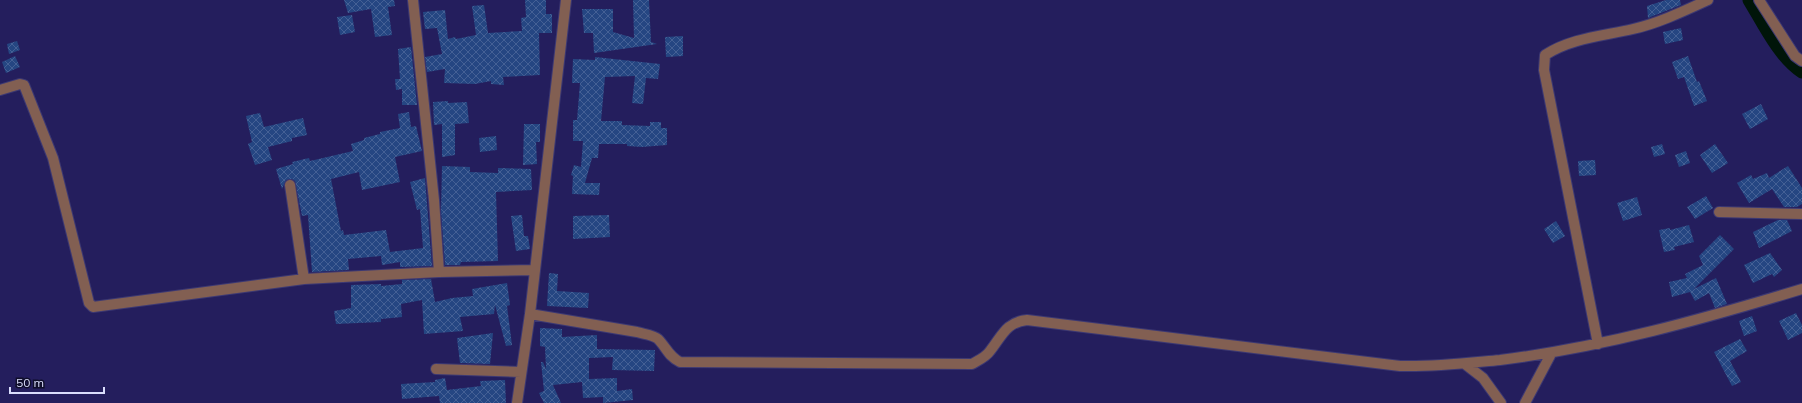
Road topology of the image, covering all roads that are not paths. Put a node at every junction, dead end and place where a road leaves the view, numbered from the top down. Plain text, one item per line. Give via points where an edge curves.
1 (414, 0) edge
2 (566, 0) edge
3 (1708, 0) edge
4 (1759, 0) edge
5 (1802, 61) edge
6 (0, 90) edge
7 (290, 185) dead end
8 (1719, 212) dead end
9 (1802, 214) edge
10 (535, 270) junction
11 (439, 272) junction
12 (304, 279) junction
13 (1802, 289) edge
14 (530, 314) junction
15 (1598, 344) junction
16 (1551, 354) junction
17 (1465, 364) junction
18 (436, 369) dead end
19 (521, 372) junction
20 (517, 403) edge
21 (1501, 403) edge
22 (1525, 403) edge

1 - 11 street
2 - 10 street
3 - 15 street via 1657,22 1572,42 1545,55 1546,78
4 - 5 street via 1795,56
6 - 12 street via 24,85 53,158 89,303 93,307
7 - 12 street
8 - 9 street
10 - 11 street
10 - 14 street
11 - 12 street
13 - 15 street via 1665,329
14 - 17 street via 654,337 680,362 972,364 990,352 1010,324 1027,320 1400,366
14 - 19 street
15 - 16 street
16 - 17 street
16 - 22 street
17 - 21 street via 1483,378
18 - 19 street
19 - 20 street

